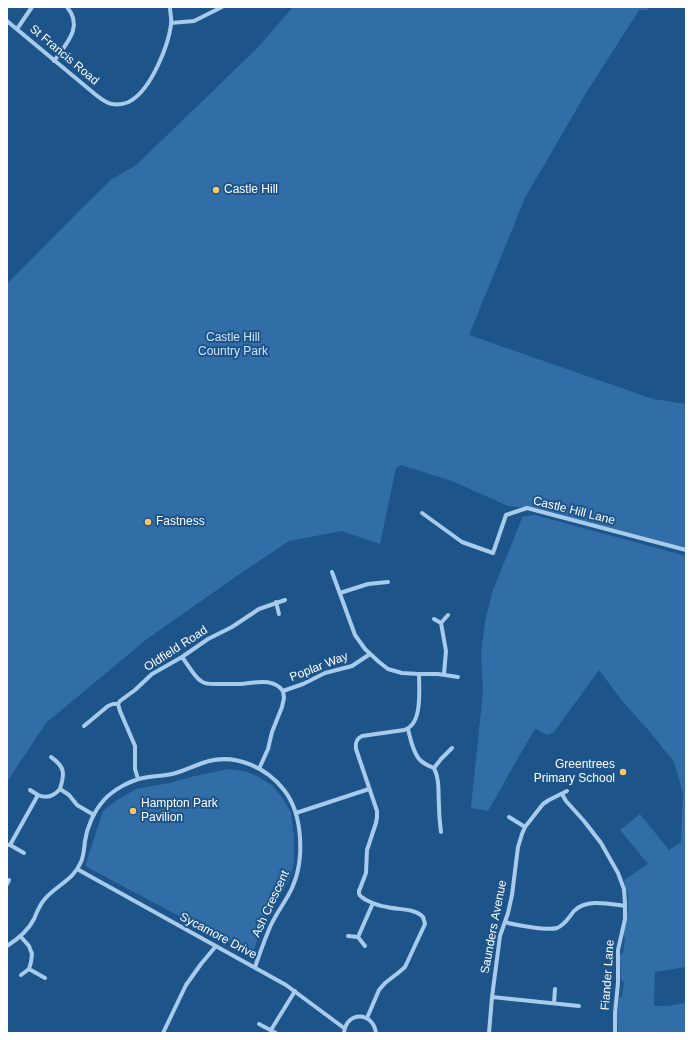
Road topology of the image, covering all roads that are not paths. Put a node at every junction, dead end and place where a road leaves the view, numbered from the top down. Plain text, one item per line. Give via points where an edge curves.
1 (32, 7) edge
2 (67, 7) edge
3 (170, 7) edge
4 (222, 7) edge
5 (7, 21) edge
6 (172, 23) junction
7 (17, 28) junction
8 (54, 60) junction
9 (422, 513) dead end
10 (686, 550) edge
11 (332, 572) dead end
12 (388, 582) dead end
13 (340, 593) junction
14 (285, 600) dead end
15 (276, 602) junction
16 (279, 614) dead end
17 (448, 615) dead end
18 (434, 619) dead end
19 (442, 623) junction
20 (370, 654) junction
21 (182, 657) junction
22 (419, 674) junction
23 (444, 674) junction
24 (458, 678) dead end
25 (283, 691) junction
26 (118, 704) junction
27 (84, 726) dead end
28 (408, 729) junction
29 (452, 748) dead end
30 (51, 757) dead end
31 (259, 768) junction
32 (434, 768) junction
33 (138, 779) junction
34 (60, 789) junction
35 (370, 789) junction
36 (30, 790) dead end
37 (567, 791) dead end
38 (562, 794) junction
39 (38, 795) junction
40 (296, 813) junction
41 (94, 815) junction
42 (509, 817) dead end
43 (526, 827) junction
44 (441, 832) dead end
45 (8, 845) edge
46 (24, 853) dead end
47 (77, 869) junction
48 (373, 903) junction
49 (625, 906) junction
50 (505, 922) junction
51 (348, 936) dead end
52 (21, 937) junction
53 (358, 937) junction
54 (7, 946) edge
55 (216, 946) junction
56 (365, 946) dead end
57 (255, 967) junction
58 (29, 969) junction
59 (21, 975) dead end
60 (45, 978) dead end
61 (555, 988) dead end
62 (295, 991) junction
63 (492, 997) junction
64 (554, 1003) junction
65 (579, 1006) dead end
66 (367, 1018) junction
67 (259, 1024) dead end
68 (271, 1030) junction
69 (344, 1031) edge
70 (164, 1033) edge
71 (276, 1033) edge
72 (376, 1033) edge
73 (489, 1033) edge
74 (615, 1033) edge

1 - 7 street
2 - 8 street via 74,20 73,31
3 - 6 street
4 - 6 street via 194,21
5 - 7 street, St Francis Road
6 - 8 street, St Francis Road via 155,71 143,90 131,101 108,103
7 - 8 street, St Francis Road
9 - 10 street, Castle Hill Lane via 462,542 493,552 506,515 527,508
11 - 13 street
12 - 13 street via 368,584
13 - 20 street via 353,631
14 - 15 street, Oldfield Road
15 - 16 street
15 - 21 street, Oldfield Road via 256,610
17 - 19 street
18 - 19 street
19 - 23 street via 446,651
20 - 22 street via 388,669
20 - 25 street, Poplar Way via 352,666 325,673
21 - 25 street via 202,682 234,684 263,681 278,686
21 - 26 street, Oldfield Road via 152,674
22 - 23 street
22 - 28 street via 418,710
23 - 24 street
25 - 31 street, Poplar Way via 282,707 268,750
26 - 27 street, Oldfield Road via 108,706
26 - 33 street via 135,746
28 - 32 street via 418,758
28 - 35 street via 362,736 357,740 356,749
29 - 32 street
30 - 34 street via 59,762 62,768
31 - 33 street, Ash Crescent via 237,761 216,760 175,773
31 - 40 street, Ash Crescent via 272,776 281,786
32 - 44 street via 438,782
33 - 41 street, Ash Crescent via 108,797
34 - 39 street via 50,797
34 - 41 street via 77,805
35 - 40 street
35 - 48 street via 377,817 367,850 366,873 358,894
36 - 39 street
37 - 38 street, Saunders Avenue
38 - 43 street, Saunders Avenue via 543,804
38 - 49 street, Fiander Lane via 595,834 606,852 624,889
39 - 45 street
40 - 57 street, Ash Crescent via 300,863 292,888 271,924
41 - 47 street, Ash Crescent
42 - 43 street
43 - 50 street, Saunders Avenue via 518,847
45 - 46 street
47 - 52 street via 44,900
47 - 55 street, Sycamore Drive
48 - 53 street
48 - 66 street via 387,908 416,912 423,917 425,924 405,967 382,986
49 - 50 street via 600,903 585,905 575,910 565,923 554,929
49 - 74 street, Fiander Lane via 617,958
50 - 63 street, Saunders Avenue via 500,936
51 - 53 street
52 - 54 street
52 - 58 street via 32,951
53 - 56 street
55 - 57 street, Sycamore Drive
55 - 70 street via 186,985
57 - 62 street, Sycamore Drive
58 - 59 street
58 - 60 street
61 - 64 street
62 - 68 street
62 - 69 street, Sycamore Drive
63 - 64 street
63 - 73 street, Saunders Avenue
64 - 65 street
66 - 69 street via 352,1019 346,1024
66 - 72 street via 374,1024
67 - 68 street
68 - 71 street

